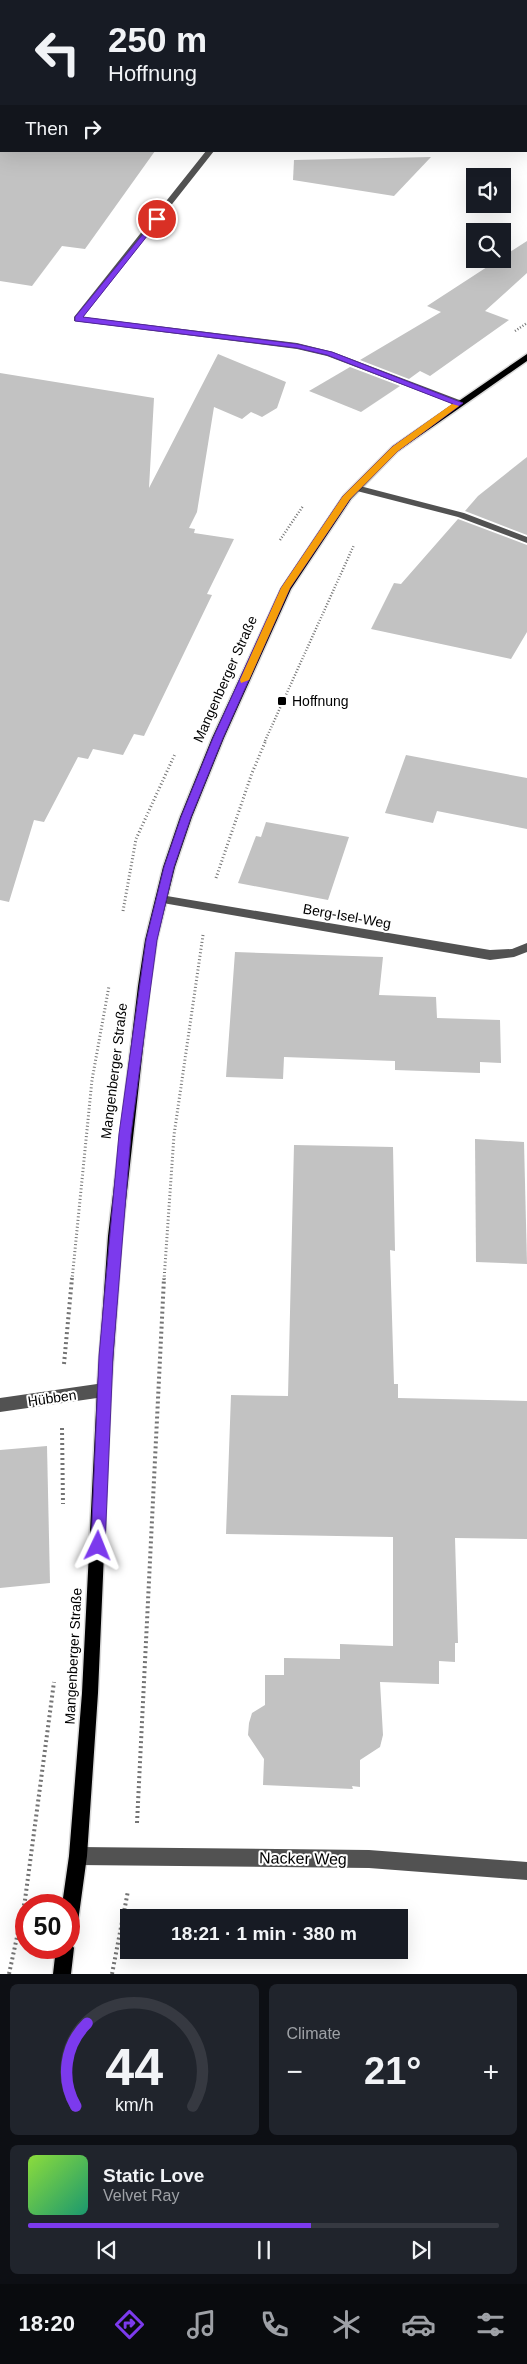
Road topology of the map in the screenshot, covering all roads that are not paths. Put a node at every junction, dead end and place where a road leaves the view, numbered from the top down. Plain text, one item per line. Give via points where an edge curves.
1 (209, 152) edge
2 (527, 357) edge
3 (459, 403) junction
4 (356, 488) junction
5 (527, 540) edge
6 (161, 899) junction
7 (527, 947) edge
8 (104, 1390) junction
9 (0, 1405) edge
10 (78, 1856) junction
11 (527, 1871) edge
12 (73, 1894) edge
13 (64, 1959) edge
14 (62, 1974) edge

1 - 3 street via 77,319 297,346 330,354
2 - 3 main road, Mangenberger Straße
3 - 4 main road, Mangenberger Straße via 395,449
4 - 5 street via 461,515
4 - 6 main road, Mangenberger Straße via 346,497 286,588 186,817
6 - 7 street, Berg-Isel-Weg via 490,955 514,953
6 - 8 main road, Mangenberger Straße via 151,940 133,1063 115,1236
8 - 9 street, Hübben
8 - 10 main road, Mangenberger Straße via 90,1693
10 - 11 street, Nacker Weg via 369,1859
10 - 12 main road, Mangenberger Straße
13 - 14 main road

